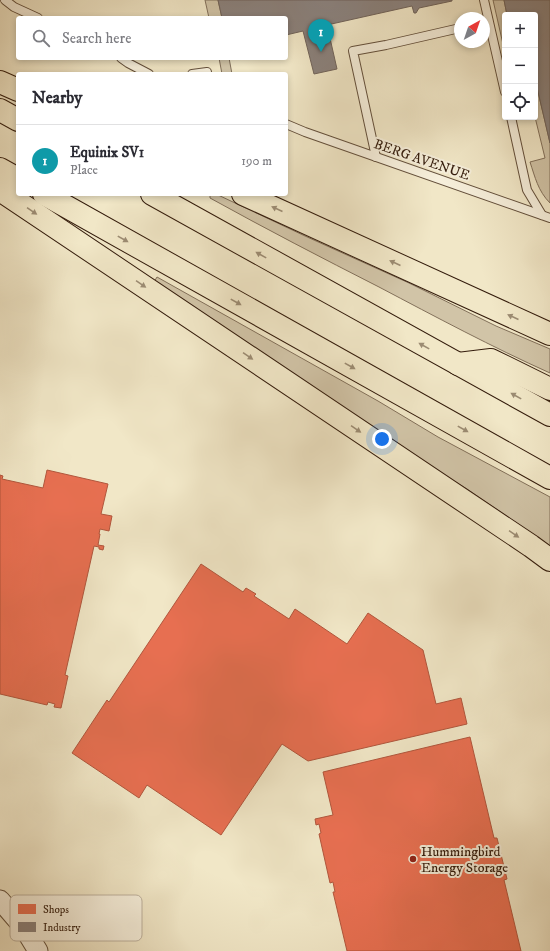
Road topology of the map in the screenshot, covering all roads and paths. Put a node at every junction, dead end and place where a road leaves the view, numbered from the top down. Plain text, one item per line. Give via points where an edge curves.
1 (5, 0) edge
2 (484, 0) edge
3 (485, 12) edge
4 (34, 16) edge
5 (454, 29) edge
6 (490, 36) edge
7 (124, 60) edge
8 (146, 72) edge
9 (0, 82) edge
10 (503, 84) edge
11 (16, 89) edge
12 (0, 110) edge
13 (16, 119) edge
14 (512, 120) edge
15 (288, 125) edge
16 (376, 157) junction
17 (0, 169) edge
18 (16, 178) edge
19 (0, 190) edge
20 (48, 196) edge
21 (156, 196) edge
22 (247, 196) edge
23 (542, 215) junction
24 (550, 218) edge
25 (550, 334) edge
26 (458, 364) junction
27 (550, 389) edge
28 (550, 415) edge
29 (550, 478) edge
30 (550, 560) edge
31 (0, 900) edge
32 (10, 912) edge
33 (32, 941) edge
34 (38, 951) edge

1 - 4 lane
2 - 3 lane
5 - 16 lane via 353,51
6 - 10 lane
7 - 8 lane
9 - 11 highway
12 - 13 highway
14 - 23 lane via 527,190
15 - 16 lane, BERG AVENUE
16 - 23 lane, BERG AVENUE
17 - 18 highway
19 -> 30 highway
20 -> 29 highway
26 -> 21 highway
25 -> 22 highway
23 - 24 lane, BERG AVENUE
26 - 27 highway via 490,360
28 -> 26 highway
31 - 32 street
33 - 34 street

